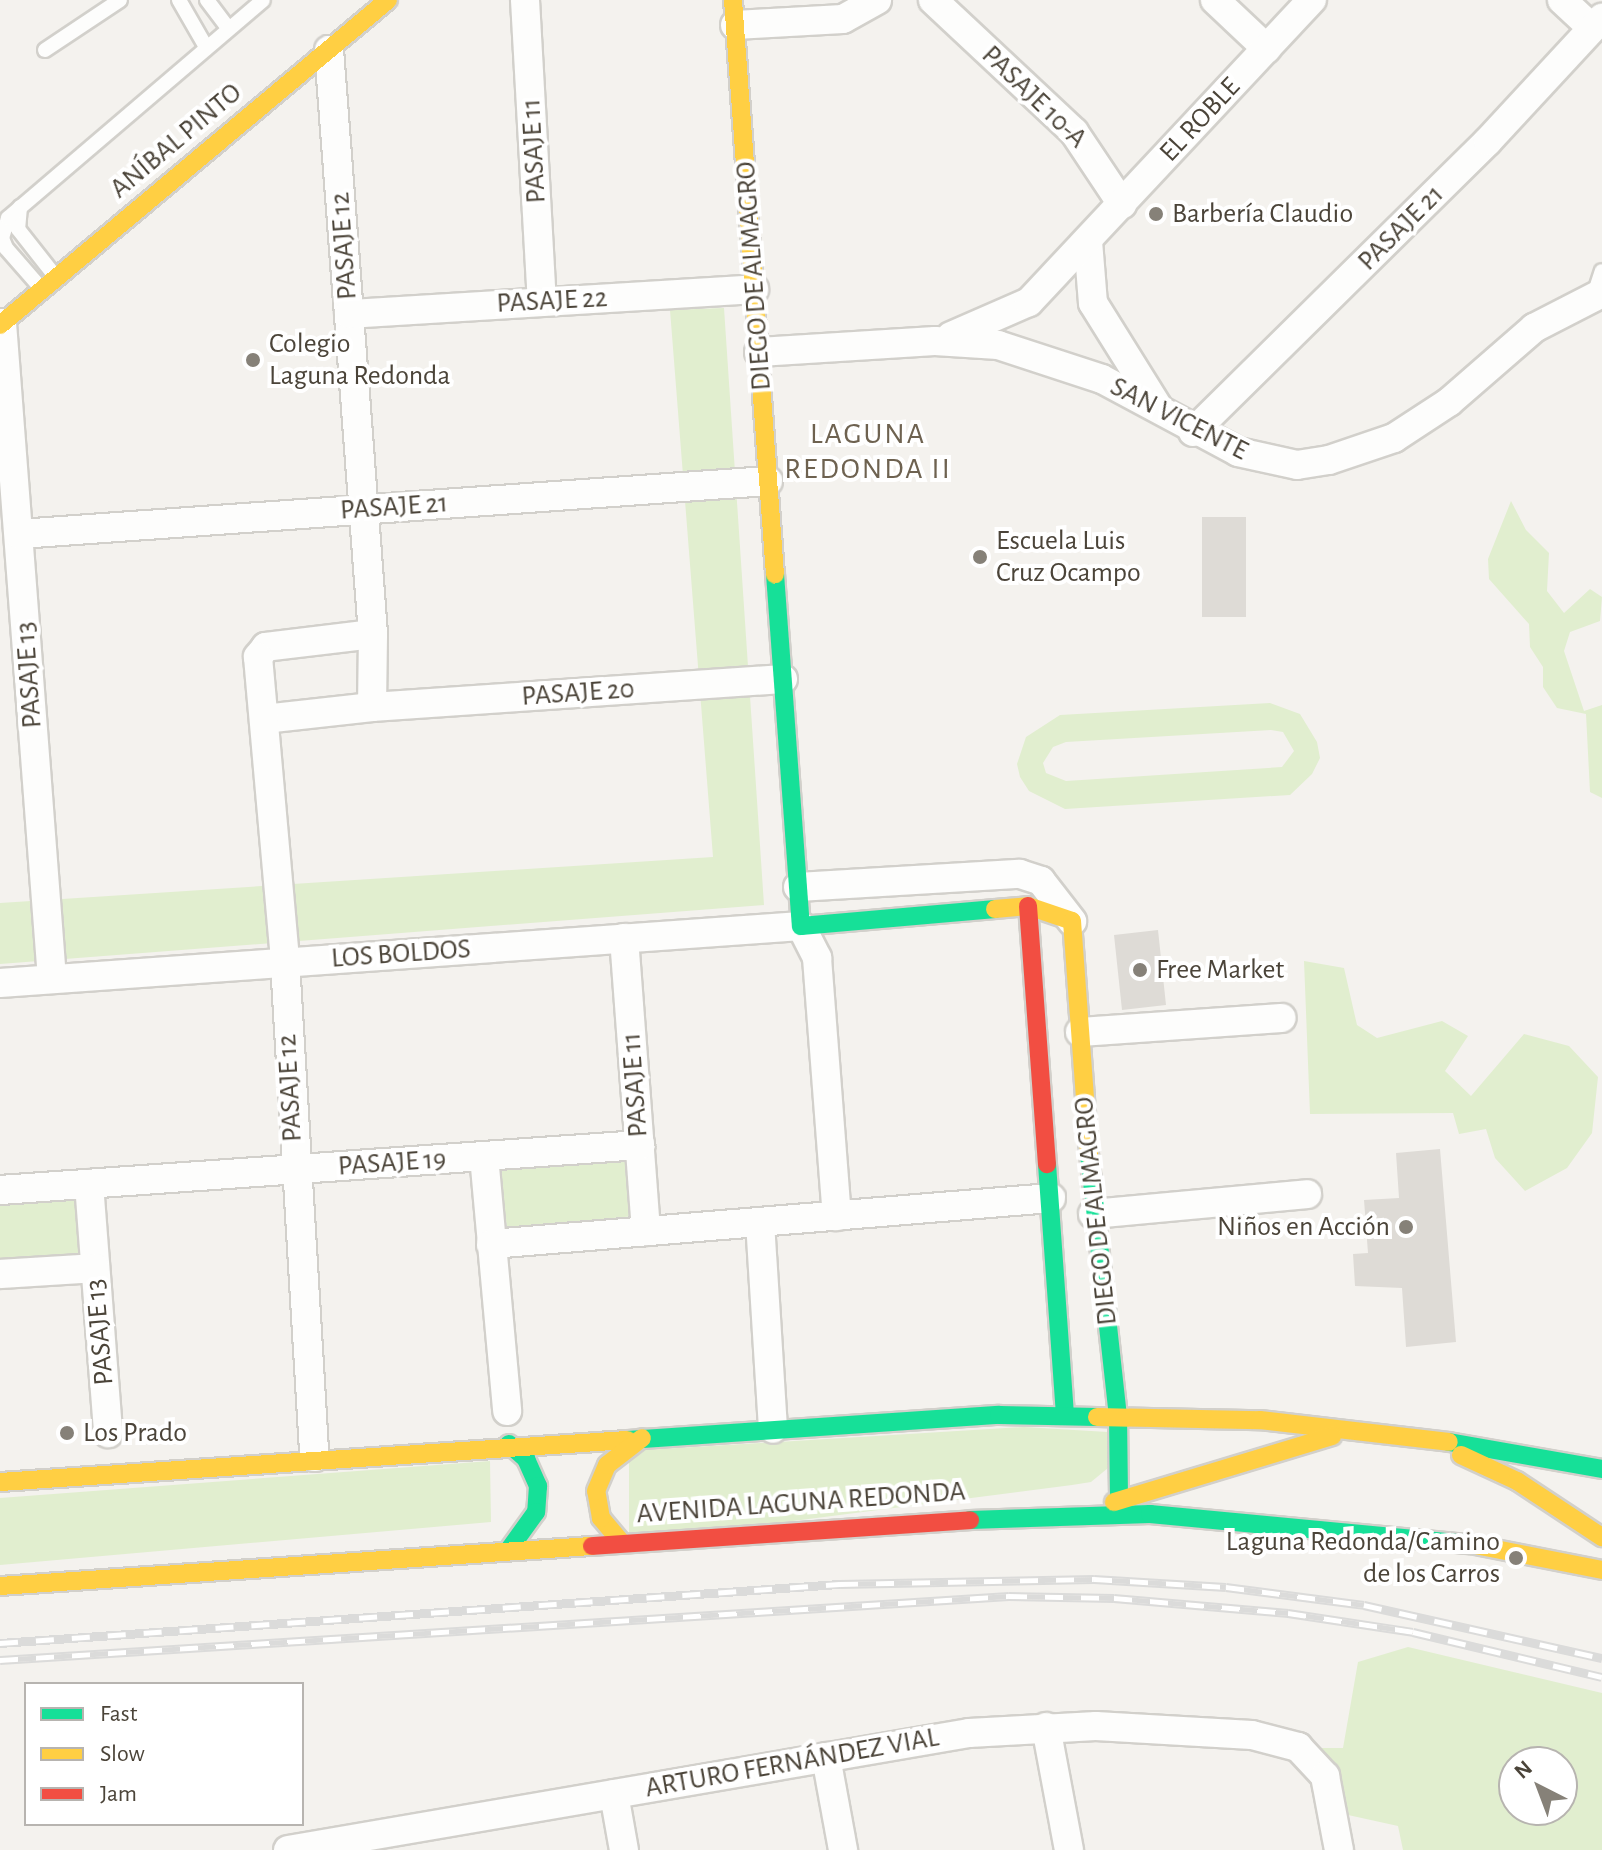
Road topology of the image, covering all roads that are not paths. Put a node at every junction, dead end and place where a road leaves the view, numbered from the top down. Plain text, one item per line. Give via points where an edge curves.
1 (120, 0) edge
2 (179, 0) edge
3 (207, 0) edge
4 (263, 0) edge
5 (388, 0) edge
6 (525, 0) edge
7 (877, 0) edge
8 (933, 0) edge
9 (1215, 0) edge
10 (1312, 0) edge
11 (1562, 0) edge
12 (734, 13) edge
13 (1597, 23) edge
14 (229, 29) junction
15 (206, 47) junction
16 (1267, 49) junction
17 (45, 50) dead end
18 (329, 50) junction
19 (1122, 204) junction
20 (1088, 241) junction
21 (49, 284) junction
22 (1599, 286) edge
23 (754, 289) junction
24 (542, 302) junction
25 (349, 314) junction
26 (1, 324) edge
27 (935, 341) junction
28 (759, 352) junction
29 (1163, 415) junction
30 (1193, 432) junction
31 (768, 481) junction
32 (363, 510) junction
33 (19, 534) junction
34 (373, 634) junction
35 (783, 679) junction
36 (372, 707) junction
37 (264, 719) junction
38 (798, 887) junction
39 (1028, 906) junction
40 (1072, 921) junction
41 (801, 926) junction
42 (624, 938) junction
43 (285, 962) junction
44 (52, 979) junction
45 (0, 983) edge
46 (1282, 1018) dead end
47 (1080, 1032) junction
48 (640, 1145) junction
49 (484, 1156) junction
50 (295, 1170) junction
51 (89, 1184) junction
52 (0, 1190) edge
53 (1307, 1194) dead end
54 (1051, 1198) junction
55 (1093, 1214) junction
56 (837, 1216) junction
57 (760, 1222) junction
58 (646, 1231) junction
59 (491, 1244) junction
60 (95, 1268) junction
61 (0, 1274) edge
62 (507, 1411) dead end
63 (1065, 1415) junction
64 (1118, 1415) junction
65 (773, 1429) junction
66 (1358, 1432) junction
67 (108, 1433) dead end
68 (642, 1438) junction
69 (1424, 1441) junction
70 (509, 1444) junction
71 (314, 1457) junction
72 (1553, 1458) junction
73 (1602, 1469) edge
74 (0, 1482) edge
75 (1602, 1485) edge
76 (1119, 1501) junction
77 (1063, 1514) junction
78 (1602, 1537) edge
79 (622, 1543) junction
80 (510, 1548) junction
81 (1602, 1570) edge
82 (0, 1586) edge
83 (1046, 1727) junction
84 (826, 1757) junction
85 (614, 1794) junction
86 (408, 1840) edge
87 (288, 1850) edge
88 (624, 1850) edge
89 (843, 1850) edge
90 (1069, 1850) edge
91 (1339, 1850) edge

1 - 17 lane
2 - 15 lane
3 - 14 lane
4 - 14 lane
5 - 18 main road, ANÍBAL PINTO
6 - 24 street, PASAJE 11
7 - 12 street via 843,19
8 - 19 street, PASAJE 10-A via 1074,132
9 - 16 street
10 - 16 street, EL ROBLE
11 - 13 street
12 - 23 main road, DIEGO DE ALMAGRO
13 - 30 street, PASAJE 21 via 1488,141
14 - 15 lane
15 - 21 lane via 21,203 18,229
16 - 19 street, EL ROBLE
18 - 21 main road, ANÍBAL PINTO
18 - 25 street, PASAJE 12
19 - 20 street, EL ROBLE
20 - 27 street, EL ROBLE via 1029,302
20 - 29 street via 1093,303
21 - 26 main road, ANÍBAL PINTO
22 - 30 street, SAN VICENTE via 1534,328 1449,402 1394,438 1359,452 1297,465 1238,452
23 - 24 street, PASAJE 22
23 - 28 main road, DIEGO DE ALMAGRO
24 - 25 street, PASAJE 22
25 - 32 street, PASAJE 12
26 - 33 street, PASAJE 13
27 - 28 street, SAN VICENTE
27 - 29 street, SAN VICENTE via 998,345 1048,357 1102,379
28 - 31 main road, DIEGO DE ALMAGRO
29 - 30 street, SAN VICENTE
31 - 32 street, PASAJE 21
31 - 35 main road, DIEGO DE ALMAGRO
32 - 33 street, PASAJE 21
32 - 34 street, PASAJE 12
33 - 44 street, PASAJE 13
34 - 36 street, PASAJE 12
34 - 37 street, PASAJE 12 via 266,647 258,657
35 - 36 street, PASAJE 20
35 - 38 main road, DIEGO DE ALMAGRO
36 - 37 street
37 - 43 street, PASAJE 12
38 - 40 street via 1020,874 1041,881
38 - 41 main road, DIEGO DE ALMAGRO
39 - 40 main road
39 - 41 main road
39 - 54 main road, DIEGO DE ALMAGRO
40 - 47 main road, DIEGO DE ALMAGRO
41 - 42 street, LOS BOLDOS
41 - 56 street via 817,958
42 - 43 street, LOS BOLDOS
42 - 48 street, PASAJE 11
43 - 44 street, LOS BOLDOS
43 - 50 street, PASAJE 12
44 - 45 street, LOS BOLDOS
46 - 47 street
47 - 55 main road, DIEGO DE ALMAGRO
48 - 49 street, PASAJE 19
48 - 58 street, PASAJE 11
49 - 50 street, PASAJE 19
49 - 59 street
50 - 51 street, PASAJE 19
50 - 71 street, PASAJE 12
51 - 52 street, PASAJE 19
51 - 60 street, PASAJE 13
53 - 55 street
54 - 56 street
54 - 63 main road, DIEGO DE ALMAGRO
55 - 64 main road, DIEGO DE ALMAGRO
56 - 57 street
57 - 58 street
57 - 65 street
58 - 59 street
59 - 62 street
60 - 61 street
60 - 67 street, PASAJE 13
63 - 64 main road
63 - 65 main road
64 - 66 main road via 1235,1418
64 - 76 main road, DIEGO DE ALMAGRO
65 - 68 main road
66 - 69 main road
66 - 76 main road via 1297,1444
68 - 70 main road
68 - 79 main road via 607,1465 596,1491 601,1518
69 - 72 main road
69 - 78 main road via 1496,1470
70 - 71 main road
70 - 80 main road via 526,1459 538,1486 536,1512
71 - 74 main road
72 - 73 main road
72 - 75 main road
76 - 77 main road
77 - 79 main road, AVENIDA LAGUNA REDONDA
77 - 81 main road, AVENIDA LAGUNA REDONDA via 1150,1514 1381,1532 1531,1553
79 - 80 main road, AVENIDA LAGUNA REDONDA
80 - 82 main road, AVENIDA LAGUNA REDONDA
83 - 84 street, ARTURO FERNÁNDEZ VIAL via 969,1733
83 - 90 street
83 - 91 street, ARTURO FERNÁNDEZ VIAL via 1252,1735 1298,1747 1325,1776
84 - 85 street, ARTURO FERNÁNDEZ VIAL
84 - 89 street
85 - 86 street, ARTURO FERNÁNDEZ VIAL
85 - 88 street
86 - 87 street, ARTURO FERNÁNDEZ VIAL

